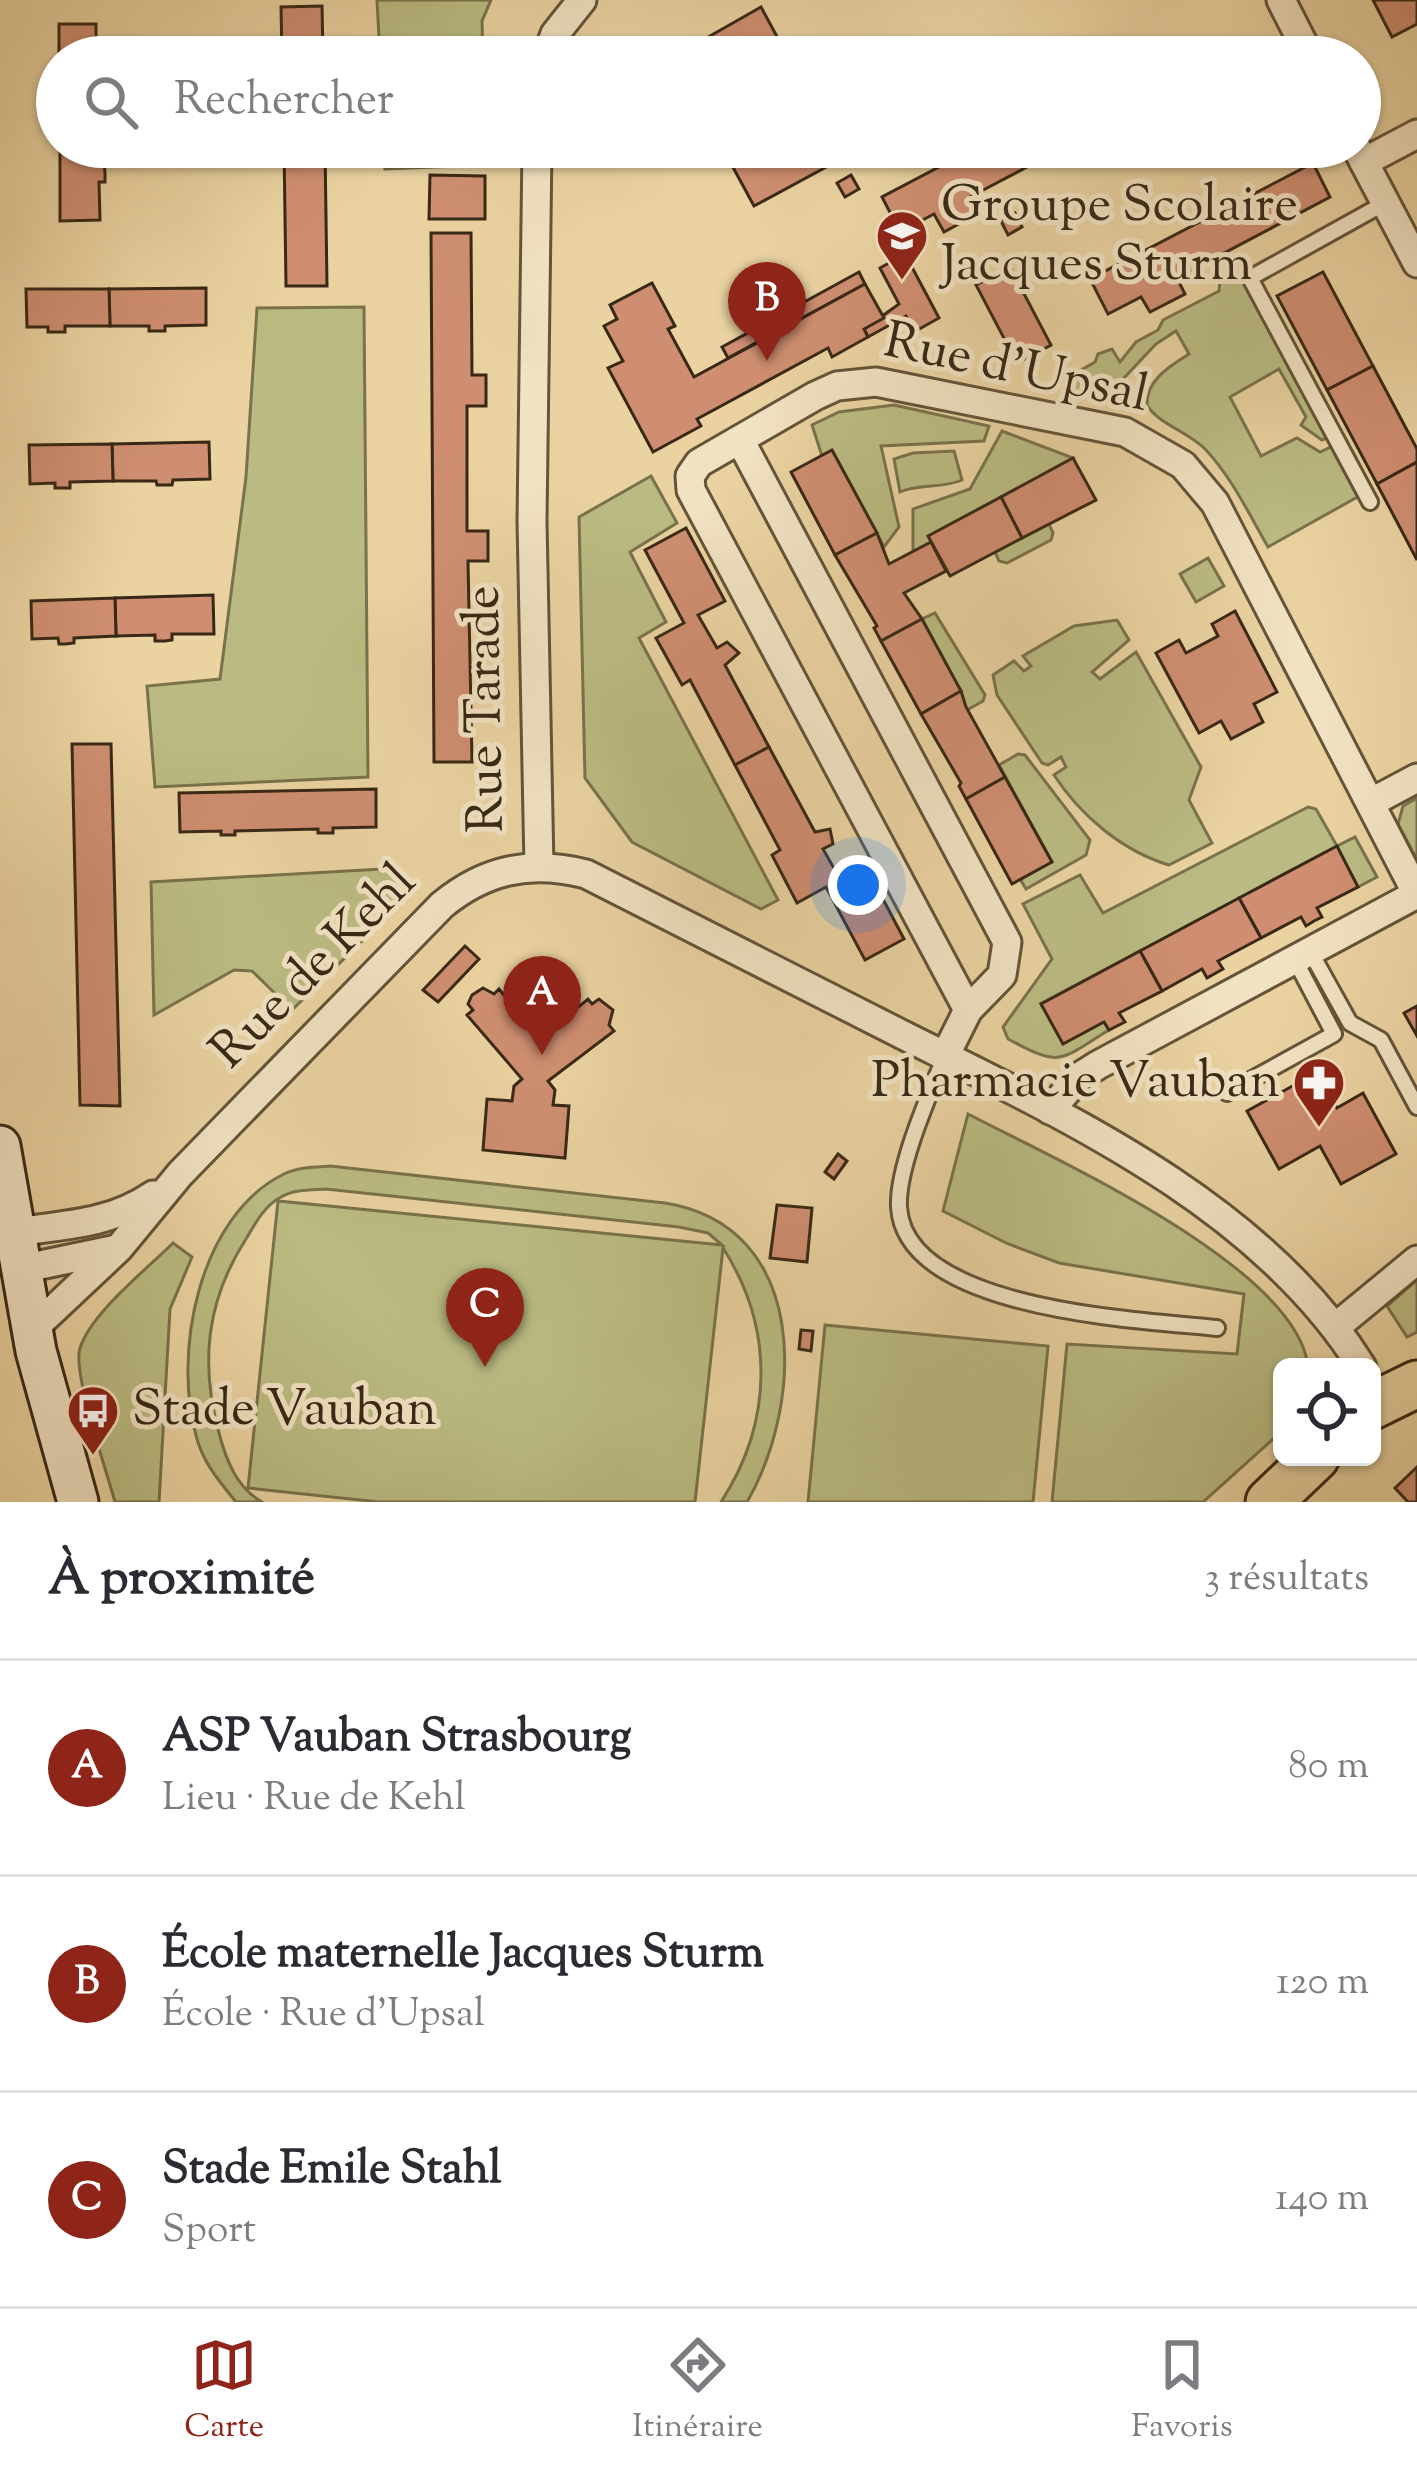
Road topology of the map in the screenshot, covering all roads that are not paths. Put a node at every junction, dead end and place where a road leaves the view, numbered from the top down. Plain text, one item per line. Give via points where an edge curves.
1 (582, 0) edge
2 (1281, 0) edge
3 (554, 36) edge
4 (1299, 36) edge
5 (1417, 134) edge
6 (1381, 147) edge
7 (537, 168) edge
8 (1367, 168) edge
9 (1384, 202) junction
10 (1417, 263) edge
11 (740, 440) junction
12 (1370, 502) dead end
13 (1417, 778) edge
14 (1372, 802) junction
15 (538, 867) junction
16 (1417, 894) edge
17 (1303, 956) junction
18 (968, 1010) junction
19 (945, 1056) junction
20 (1227, 1093) dead end
21 (1417, 1107) edge
22 (1050, 1110) junction
23 (0, 1146) edge
24 (180, 1174) junction
25 (119, 1248) junction
26 (18, 1251) junction
27 (1417, 1260) edge
28 (1337, 1326) junction
29 (1217, 1328) dead end
30 (32, 1329) junction
31 (1360, 1358) edge
32 (1307, 1466) edge
33 (78, 1502) edge
34 (1270, 1502) edge

1 - 3 street
2 - 4 street
5 - 6 street
7 - 15 street, Rue Tarade
8 - 9 street
9 - 10 street
9 - 12 lane via 1250,278
11 - 14 street, Rue d'Upsal via 837,386 876,382 1147,442 1183,465 1215,503
11 - 18 street via 1006,942 1002,975
11 - 18 street, Rue d'Upsal via 699,463 691,490
13 - 14 street
14 - 16 street, Rue d'Upsal
15 - 19 street, Rue Tarade via 586,874
15 - 24 street, Rue de Kehl via 481,877 442,905
16 - 17 street
17 - 20 lane via 1334,1034
17 - 21 lane via 1350,1023 1381,1040
17 - 22 street via 1098,1065
18 - 19 street
19 - 22 street, Rue Tarade
19 - 29 lane via 899,1204 920,1253 1003,1296
22 - 28 street, Rue Tarade via 1224,1220
23 - 26 main road
24 - 25 street, Rue de Kehl
24 - 26 street, Rue de Kehl via 122,1214
25 - 26 street
25 - 30 street, Rue de Kehl
26 - 30 main road
27 - 28 street
28 - 31 street, Rue Tarade
30 - 33 main road
32 - 34 main road

